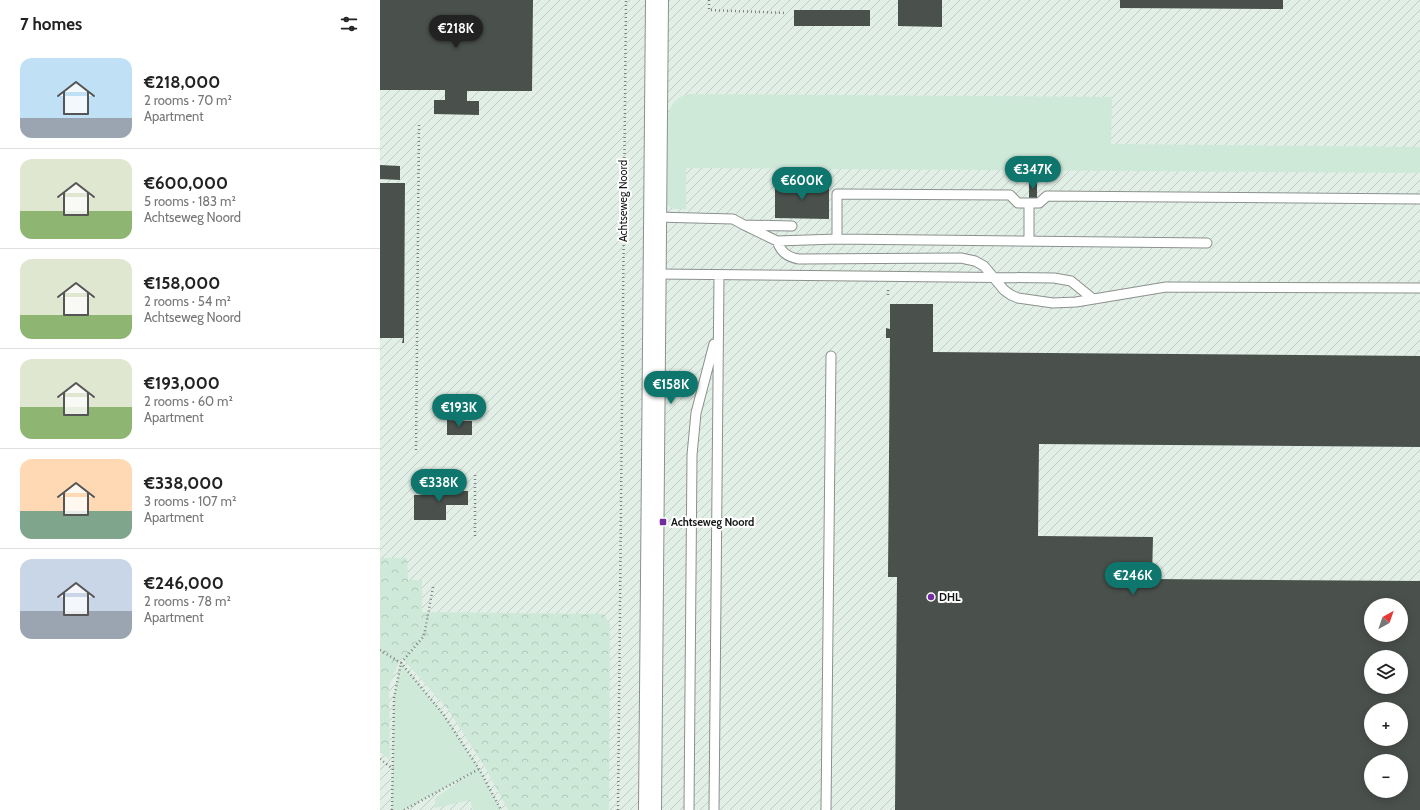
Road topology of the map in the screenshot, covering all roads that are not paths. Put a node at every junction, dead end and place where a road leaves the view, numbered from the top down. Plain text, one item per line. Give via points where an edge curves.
1 (657, 0) edge
2 (1420, 199) edge
3 (1029, 203) junction
4 (655, 217) junction
5 (744, 225) junction
6 (792, 226) dead end
7 (837, 239) junction
8 (777, 241) junction
9 (1029, 241) junction
10 (1207, 243) dead end
11 (654, 274) junction
12 (719, 275) junction
13 (993, 277) junction
14 (1420, 288) edge
15 (1093, 299) junction
16 (718, 330) junction
17 (831, 356) dead end
18 (650, 810) edge
19 (689, 810) edge
20 (714, 810) edge
21 (826, 810) edge

1 - 4 street
2 - 3 lane via 1047,196 1039,203
3 - 7 lane via 1018,203 1010,195 837,194
3 - 9 lane
4 - 5 lane via 733,220
4 - 11 street
5 - 6 lane
5 - 8 lane
7 - 8 lane
7 - 9 lane
8 - 13 lane via 780,249 790,257 961,258 979,263
9 - 10 lane
11 - 12 lane
11 - 18 street
12 - 13 lane
12 - 16 lane
13 - 15 lane via 1063,279 1071,281
13 - 15 lane via 1004,290 1018,298 1053,303
14 - 15 lane via 1166,287
16 - 19 lane via 696,413 692,455
16 - 20 lane
17 - 21 lane

